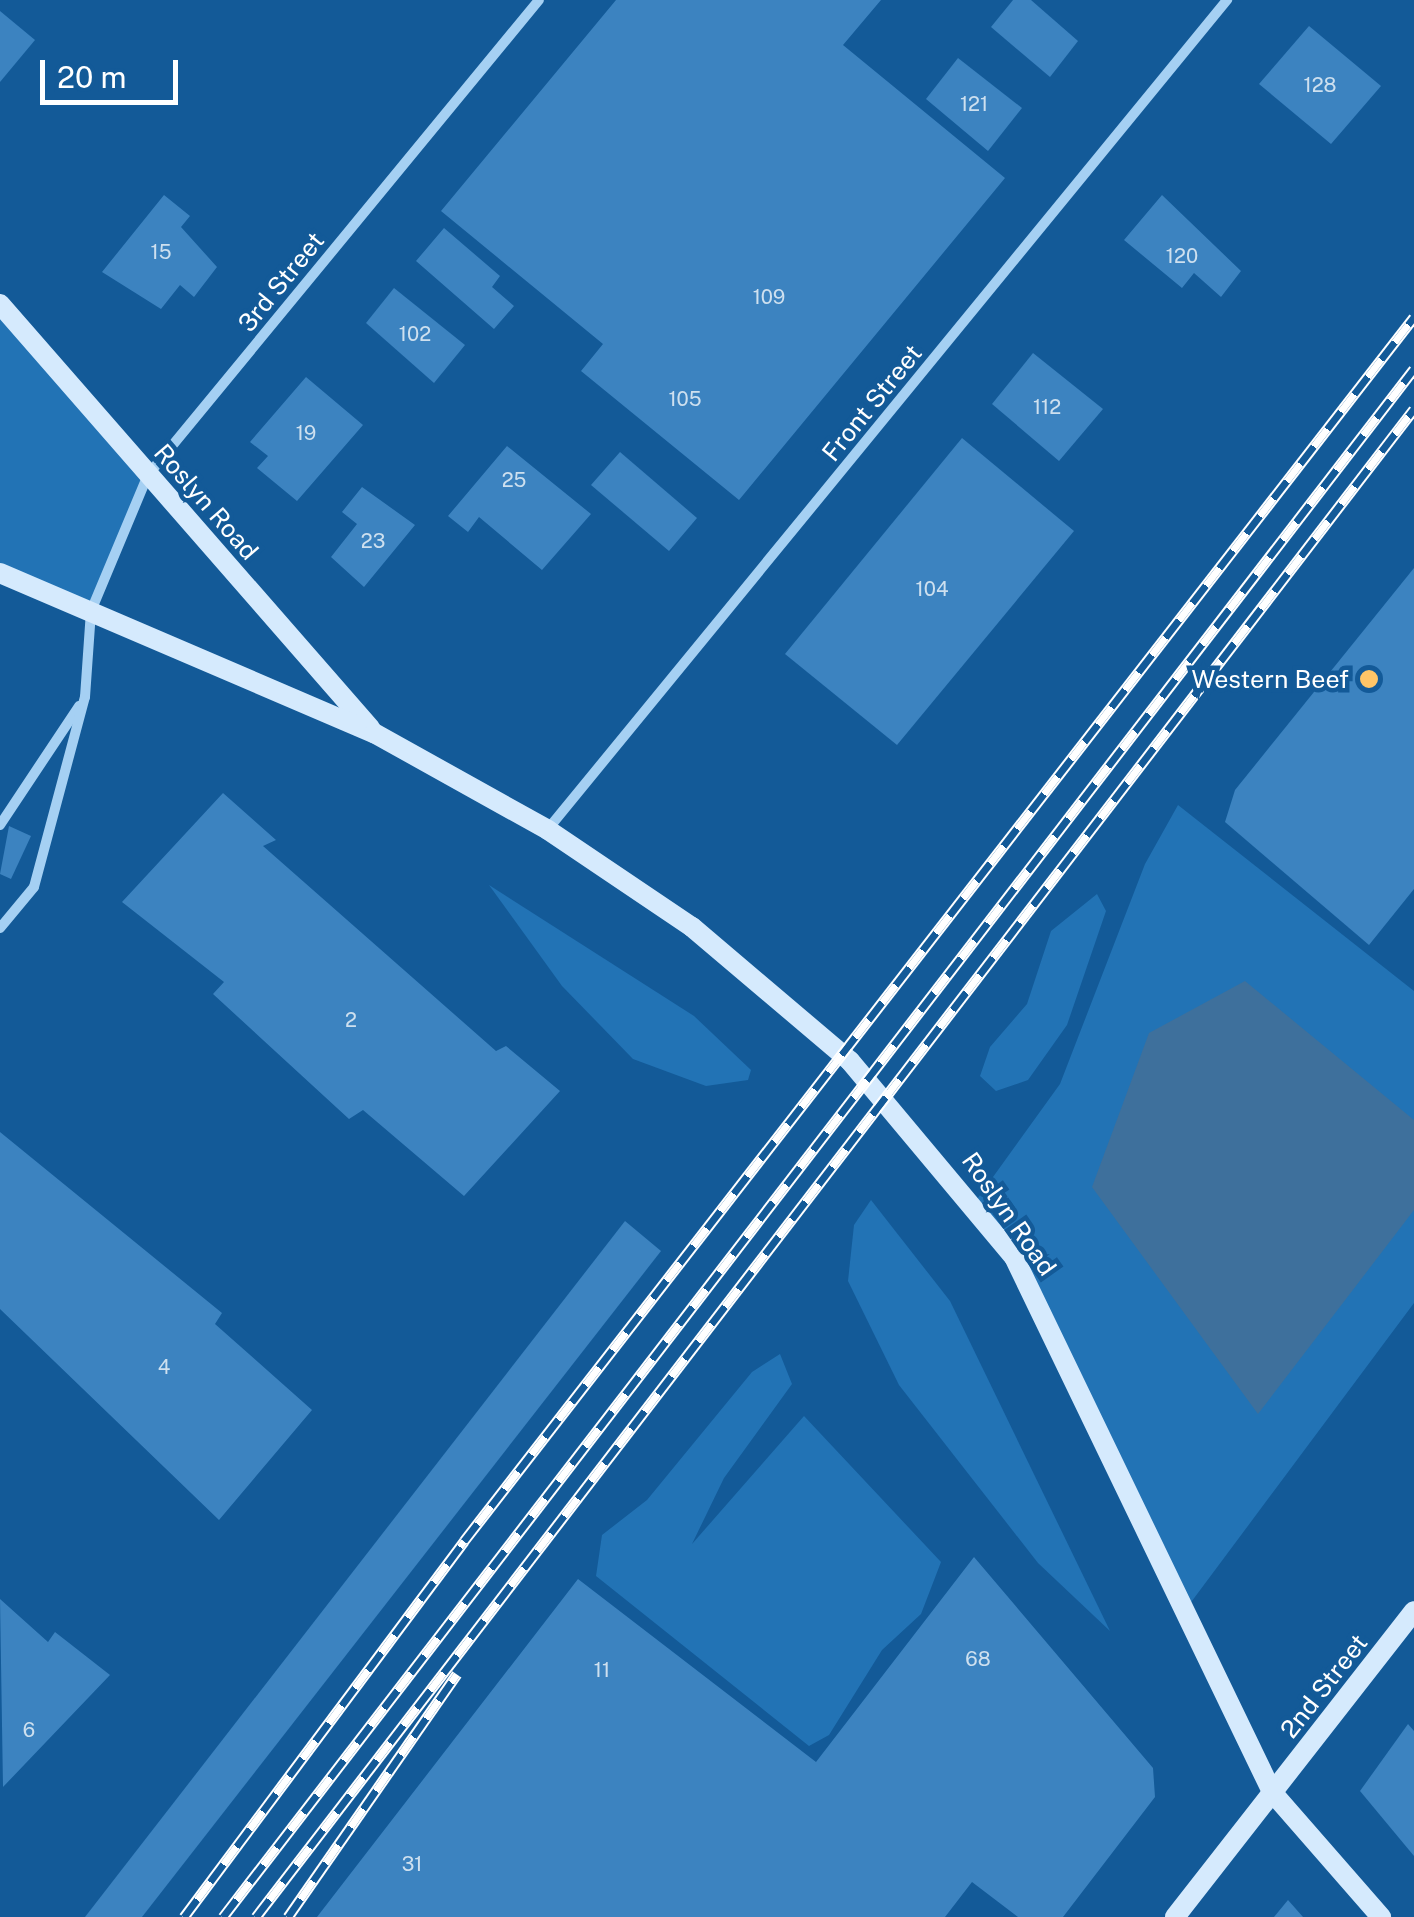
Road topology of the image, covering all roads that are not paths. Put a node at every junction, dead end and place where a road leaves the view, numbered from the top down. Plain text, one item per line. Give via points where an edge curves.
1 (539, 0) edge
2 (1227, 0) edge
3 (0, 304) edge
4 (148, 475) junction
5 (0, 573) edge
6 (91, 611) junction
7 (84, 697) junction
8 (374, 733) junction
9 (0, 825) edge
10 (548, 830) junction
11 (0, 928) edge
12 (1414, 1611) edge
13 (1272, 1792) junction
14 (1175, 1917) edge
15 (1381, 1917) edge

1 - 4 street, 3rd Street
2 - 10 street, Front Street
3 - 4 main road, Roslyn Road
4 - 6 street, 3rd Street
4 - 8 main road, Roslyn Road
5 - 6 main road, Roslyn Road
6 - 7 street, 3rd Street
6 - 8 main road, Roslyn Road
7 - 9 street
7 - 11 street, 3rd Street via 34,887
8 - 10 main road, Roslyn Road
10 - 13 main road, Roslyn Road via 770,990 885,1096 976,1202 1046,1311
12 - 13 main road, 2nd Street
13 - 14 main road, 2nd Street
13 - 15 main road, Roslyn Road

